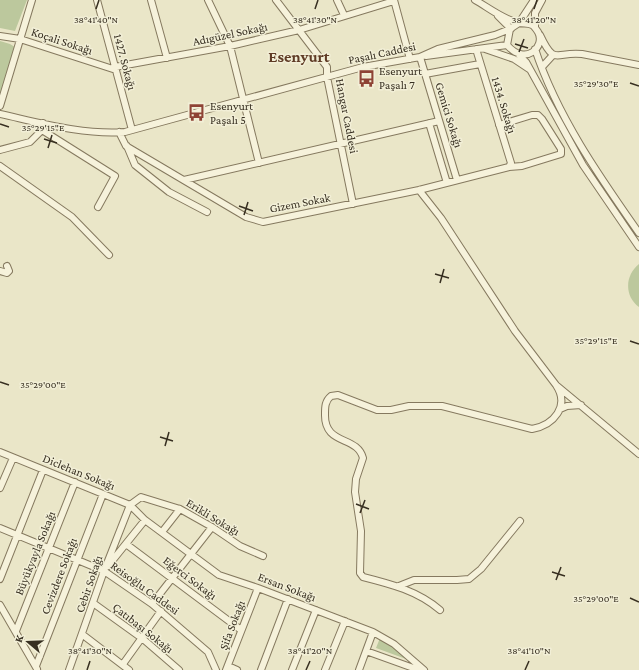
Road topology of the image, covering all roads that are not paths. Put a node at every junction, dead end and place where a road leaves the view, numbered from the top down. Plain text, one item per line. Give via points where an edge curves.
1 (32, 0) edge
2 (97, 0) edge
3 (151, 0) edge
4 (208, 0) edge
5 (276, 0) edge
6 (337, 0) edge
7 (394, 0) edge
8 (475, 0) edge
9 (534, 0) edge
10 (542, 0) edge
11 (494, 12) junction
12 (344, 15) junction
13 (519, 23) junction
14 (535, 27) junction
15 (511, 29) junction
16 (299, 30) junction
17 (539, 34) junction
18 (0, 36) edge
19 (20, 39) junction
20 (507, 45) junction
21 (230, 46) junction
22 (479, 48) junction
23 (535, 49) junction
24 (518, 55) junction
25 (552, 55) junction
26 (420, 57) junction
27 (167, 58) junction
28 (410, 59) junction
29 (480, 64) junction
30 (639, 65) edge
31 (542, 67) junction
32 (116, 69) junction
33 (531, 70) junction
34 (425, 74) junction
35 (328, 77) junction
36 (244, 100) junction
37 (0, 106) edge
38 (0, 114) edge
39 (439, 121) junction
40 (43, 123) junction
41 (429, 123) junction
42 (499, 124) junction
43 (42, 130) junction
44 (132, 130) junction
45 (119, 132) junction
46 (341, 145) junction
47 (126, 146) junction
48 (0, 150) edge
49 (259, 163) junction
50 (0, 166) edge
51 (509, 167) junction
52 (184, 180) junction
53 (457, 180) junction
54 (446, 183) junction
55 (418, 190) junction
56 (353, 204) junction
57 (98, 207) dead end
58 (207, 212) dead end
59 (639, 233) edge
60 (639, 247) edge
61 (109, 255) dead end
62 (8, 266) dead end
63 (0, 271) edge
64 (556, 385) junction
65 (581, 405) junction
66 (560, 409) junction
67 (0, 452) edge
68 (639, 454) edge
69 (13, 458) junction
70 (43, 470) junction
71 (75, 482) junction
72 (0, 488) edge
73 (103, 494) junction
74 (130, 505) junction
75 (180, 509) junction
76 (145, 520) junction
77 (520, 521) dead end
78 (212, 527) junction
79 (0, 528) edge
80 (162, 532) junction
81 (17, 535) junction
82 (126, 544) junction
83 (48, 548) junction
84 (191, 553) junction
85 (263, 556) dead end
86 (76, 559) junction
87 (3, 564) edge
88 (104, 571) junction
89 (171, 578) junction
90 (0, 579) edge
91 (399, 586) junction
92 (258, 588) junction
93 (288, 599) junction
94 (93, 603) junction
95 (152, 604) junction
96 (0, 605) edge
97 (316, 610) junction
98 (440, 610) dead end
99 (160, 611) junction
100 (345, 621) junction
101 (241, 630) junction
102 (16, 631) junction
103 (373, 632) junction
104 (83, 634) junction
105 (143, 639) junction
106 (366, 651) junction
107 (123, 664) junction
108 (37, 668) edge
109 (71, 668) edge
110 (227, 668) edge
111 (78, 670) edge
112 (129, 670) edge
113 (179, 670) edge
114 (216, 670) edge
115 (237, 670) edge
116 (261, 670) edge
117 (292, 670) edge
118 (325, 670) edge
119 (359, 670) edge
120 (419, 670) edge
121 (424, 670) edge

1 - 19 street
2 - 32 street, 1427. Sokağı
3 - 27 street
4 - 21 street
5 - 16 street, Hangar Caddesi
6 - 12 street
7 - 12 street, Adıgüzel Sokağı
7 - 28 street
8 - 11 street
9 - 13 street
10 - 14 street via 535,13
11 - 13 street
11 - 15 street
12 - 16 street, Adıgüzel Sokağı
13 - 14 street
13 - 15 street
14 - 17 street
15 - 20 street
15 - 26 street, Paşalı Caddesi via 438,49
16 - 21 street, Adıgüzel Sokağı
16 - 35 street, Hangar Caddesi via 327,68
17 - 23 street via 539,42
17 - 25 street
18 - 19 street, Koçali Sokağı
19 - 32 street, Koçali Sokağı
19 - 37 street
20 - 22 street
20 - 24 street
21 - 27 street, Adıgüzel Sokağı
21 - 36 street
22 - 26 street
22 - 29 street, 1434. Sokağı
22 - 33 street via 514,59
23 - 24 street via 527,55
23 - 31 street
24 - 33 street
25 - 30 street via 575,53
25 - 31 street
26 - 28 street, Paşalı Caddesi
26 - 34 street, Gemici Sokağı
27 - 32 street, Adıgüzel Sokağı
28 - 35 street, Paşalı Caddesi via 363,67
29 - 34 street
29 - 42 street, 1434. Sokağı
31 - 59 street via 588,159
32 - 44 street, 1427. Sokağı
33 - 60 street via 583,165
34 - 39 street, Gemici Sokağı
35 - 36 street, Paşalı Caddesi
35 - 46 street, Hangar Caddesi
36 - 44 street, Paşalı Caddesi
36 - 49 street
38 - 40 street, Paşalı Caddesi
39 - 41 street
39 - 53 street, Gemici Sokağı
40 - 43 street
40 - 45 street, Paşalı Caddesi via 105,134
41 - 46 street
41 - 54 street
42 - 51 street, 1434. Sokağı via 511,163
42 - 51 street, Gizem Sokak via 532,115 538,116 561,149 559,156
43 - 48 street via 30,142
43 - 57 street via 115,176
44 - 45 street, Paşalı Caddesi
45 - 47 street
46 - 49 street
46 - 56 street, Hangar Caddesi
47 - 52 street, Gizem Sokak
47 - 58 street via 135,165 169,192
49 - 52 street
50 - 61 street via 72,217
51 - 53 street, Gizem Sokak
52 - 56 street, Gizem Sokak via 254,221 263,222
53 - 54 street, Gizem Sokak
54 - 55 street, Gizem Sokak
55 - 56 street, Gizem Sokak
55 - 64 street via 441,218 514,331
62 - 63 street via 7,274
64 - 65 street
64 - 66 street via 562,398
65 - 66 street via 574,404
65 - 68 street
66 - 91 street via 556,417 542,427 532,429 442,406 409,406 377,410 338,395 328,398 325,410 326,427 333,435 360,450 363,458 356,479 355,492 362,531 360,573 363,577
67 - 69 street, Diclehan Sokağı
69 - 70 street, Diclehan Sokağı
69 - 72 street
70 - 71 street, Diclehan Sokağı
70 - 81 street
71 - 73 street, Diclehan Sokağı
71 - 83 street, Büyükyayla Sokağı
73 - 74 street, Diclehan Sokağı
73 - 86 street, Cevizdere Sokağı
74 - 75 street, Erikli Sokağı via 141,497
74 - 76 street, Diclehan Sokağı
74 - 88 street, Cebir Sokağı
75 - 78 street, Erikli Sokağı
75 - 80 street
76 - 80 street, Ersan Sokağı
76 - 82 street
77 - 91 street via 476,575 469,579 414,580
78 - 84 street
78 - 85 street, Erikli Sokağı via 240,546
79 - 81 street, Reisoğlu Caddesi
80 - 84 street, Ersan Sokağı
81 - 83 street, Reisoğlu Caddesi
81 - 87 street
82 - 88 street
82 - 89 street, Eğerci Sokağı
83 - 86 street, Reisoğlu Caddesi
83 - 102 street, Büyükyayla Sokağı
84 - 89 street
84 - 92 street, Ersan Sokağı via 219,575
86 - 88 street, Reisoğlu Caddesi
86 - 108 street, Cevizdere Sokağı
87 - 90 street
88 - 94 street, Cebir Sokağı
88 - 95 street, Reisoğlu Caddesi
89 - 95 street
89 - 101 street, Eğerci Sokağı
91 - 98 street
92 - 93 street, Ersan Sokağı
92 - 101 street, Şifa Sokağı
93 - 97 street, Ersan Sokağı
93 - 116 street
94 - 104 street, Cebir Sokağı
94 - 105 street, Çatıbaşı Sokağı
95 - 99 street, Reisoğlu Caddesi
96 - 102 street
97 - 100 street, Ersan Sokağı
97 - 117 street
99 - 105 street
99 - 114 street, Reisoğlu Caddesi via 208,652
100 - 103 street, Ersan Sokağı
100 - 118 street
101 - 110 street, Şifa Sokağı
102 - 108 street
103 - 106 street
103 - 121 street, Ersan Sokağı via 394,644
104 - 107 street
104 - 109 street, Cebir Sokağı
105 - 107 street
105 - 113 street, Çatıbaşı Sokağı
106 - 119 street
106 - 120 street
107 - 112 street
109 - 111 street
110 - 115 street

